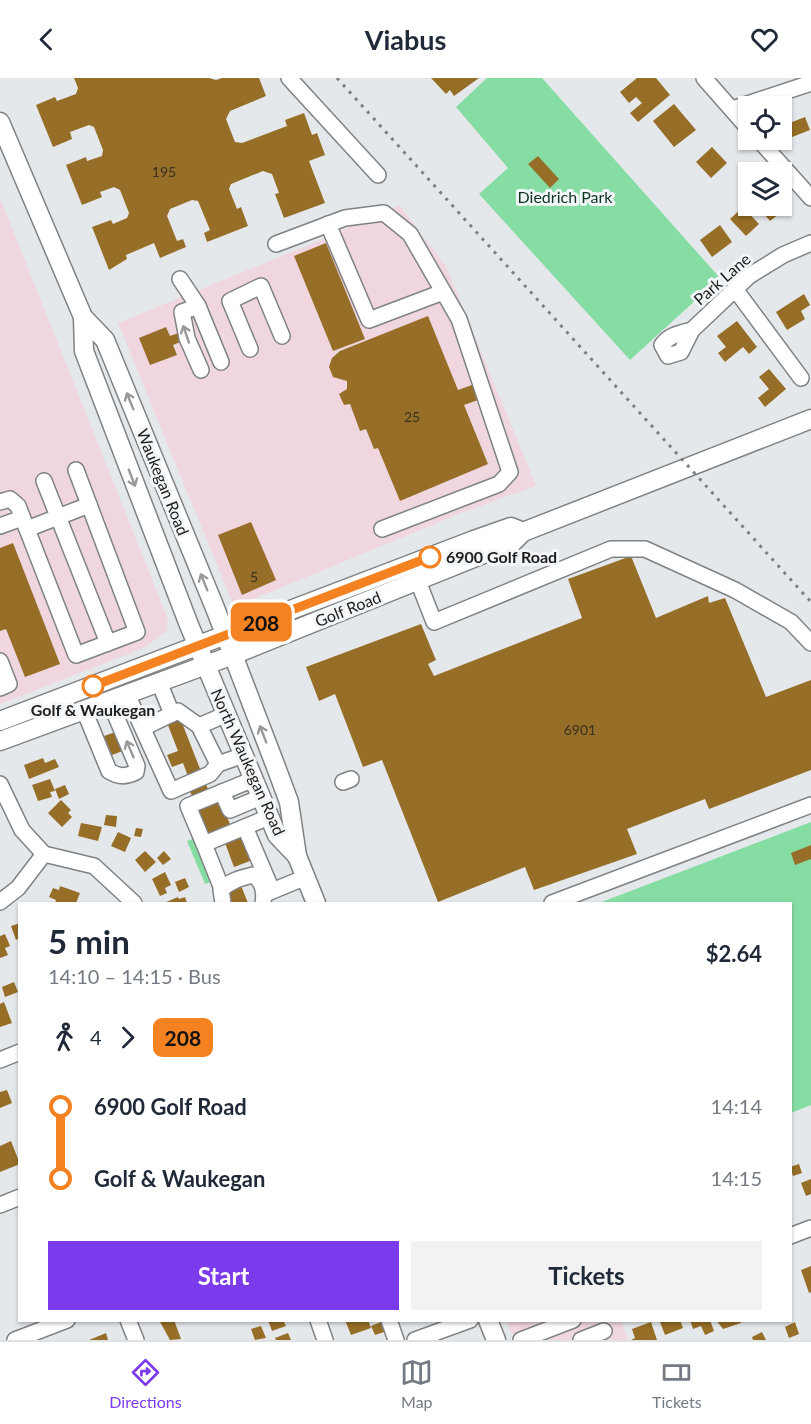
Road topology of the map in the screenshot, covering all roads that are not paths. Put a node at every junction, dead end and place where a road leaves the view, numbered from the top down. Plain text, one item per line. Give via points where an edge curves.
1 (289, 78) edge
2 (704, 78) edge
3 (811, 83) edge
4 (732, 109) junction
5 (738, 116) edge
6 (0, 122) edge
7 (768, 150) edge
8 (378, 175) dead end
9 (811, 198) edge
10 (328, 224) junction
11 (811, 243) edge
12 (276, 244) dead end
13 (180, 279) dead end
14 (735, 289) junction
15 (443, 292) junction
16 (198, 306) junction
17 (83, 317) junction
18 (692, 330) dead end
19 (282, 336) dead end
20 (250, 349) dead end
21 (221, 362) dead end
22 (201, 370) dead end
23 (801, 378) dead end
24 (811, 419) edge
25 (76, 470) dead end
26 (44, 481) dead end
27 (0, 502) edge
28 (89, 505) junction
29 (58, 517) junction
30 (25, 523) junction
31 (0, 526) edge
32 (382, 529) dead end
33 (523, 532) junction
34 (418, 581) junction
35 (225, 636) junction
36 (108, 643) junction
37 (811, 643) edge
38 (198, 646) junction
39 (232, 655) junction
40 (0, 661) edge
41 (206, 665) junction
42 (159, 682) junction
43 (0, 688) edge
44 (127, 693) junction
45 (109, 700) junction
46 (84, 710) junction
47 (172, 714) junction
48 (227, 714) junction
49 (0, 721) edge
50 (199, 726) junction
51 (143, 728) junction
52 (0, 741) edge
53 (244, 755) junction
54 (218, 764) junction
55 (254, 779) junction
56 (0, 784) edge
57 (222, 792) junction
58 (261, 797) junction
59 (811, 805) edge
60 (269, 817) junction
61 (245, 827) junction
62 (204, 844) junction
63 (44, 854) junction
64 (297, 856) junction
65 (306, 877) junction
66 (219, 896) edge
67 (265, 899) edge
68 (0, 902) edge
69 (133, 902) edge
70 (316, 902) edge
71 (555, 902) edge
72 (18, 1053) edge
73 (0, 1060) edge
74 (18, 1198) edge
75 (0, 1205) edge
76 (811, 1228) edge
77 (792, 1235) edge
78 (62, 1322) edge
79 (129, 1322) edge
80 (319, 1322) edge
81 (390, 1322) edge
82 (464, 1322) edge
83 (489, 1322) edge
84 (569, 1322) edge
85 (604, 1330) edge
86 (543, 1336) edge
87 (15, 1340) edge
88 (136, 1340) edge
89 (325, 1340) edge
90 (396, 1340) edge
91 (415, 1340) edge
92 (496, 1340) edge
93 (521, 1340) edge
94 (581, 1340) edge

1 - 8 street
2 - 4 street
3 - 4 street
4 - 5 street
6 - 17 main road, Waukegan Road
7 - 9 street
10 - 12 street
10 - 15 street via 384,213 410,234
10 - 15 street via 369,320
11 - 14 street, Park Lane via 765,265
13 - 16 street
14 - 18 street, Park Lane
14 - 23 street
15 - 32 street via 459,319 510,472 499,484
16 - 21 street
22 -> 16 street via 182,323 182,312
35 -> 17 main road, Waukegan Road via 105,340
17 -> 38 main road, Waukegan Road via 84,351
19 - 20 street via 261,286 230,300
24 - 33 main road, Golf Road
25 - 28 street
26 - 29 street
27 - 30 street via 10,499 18,506
28 - 29 street
28 - 36 street via 137,632
29 - 30 street
29 - 36 street
30 - 31 street
30 - 36 street via 76,655
33 - 34 main road, Golf Road via 513,542
33 - 35 main road, Golf Road via 511,527
34 - 37 street via 434,622 611,549 645,549 735,590 791,622
34 - 39 main road, Golf Road
35 - 38 main road, Golf Road
35 - 39 main road, Waukegan Road
38 - 41 main road, Waukegan Road
38 - 49 main road, Golf Road
39 - 41 main road, Golf Road
64 -> 39 main road, North Waukegan Road via 289,802
40 - 43 street via 9,684
41 - 42 main road, Golf Road
41 - 48 main road, North Waukegan Road
42 - 44 main road, Golf Road
42 - 47 street
44 - 45 main road, Golf Road
44 - 51 street
45 - 46 main road, Golf Road
46 -> 45 street via 109,771 117,776 136,772 137,766
46 - 52 main road, Golf Road
47 - 50 street via 178,711
47 - 51 street
48 - 50 street
48 - 53 main road, North Waukegan Road
50 - 54 street
51 - 54 street via 171,791 210,774
53 - 54 street
53 - 55 main road, North Waukegan Road
55 - 57 street
55 - 58 main road, North Waukegan Road
56 - 63 street via 22,830
57 - 58 street via 230,810
57 - 62 street via 188,806
58 - 60 main road, North Waukegan Road
59 - 71 street
60 - 61 street
60 - 64 main road, North Waukegan Road via 277,835
61 - 62 street
61 - 67 street
62 - 66 street
63 - 68 street via 18,888
63 - 69 street via 94,866
64 - 65 main road, North Waukegan Road
65 - 67 street
65 - 70 main road, North Waukegan Road
66 - 67 street via 235,880 253,875 258,878
72 - 73 street
74 - 75 street
76 - 77 street
78 - 87 street
79 - 88 street
80 - 89 street
81 - 90 street
82 - 91 street
83 - 92 main road
84 - 86 street
85 - 94 street
86 - 93 street

